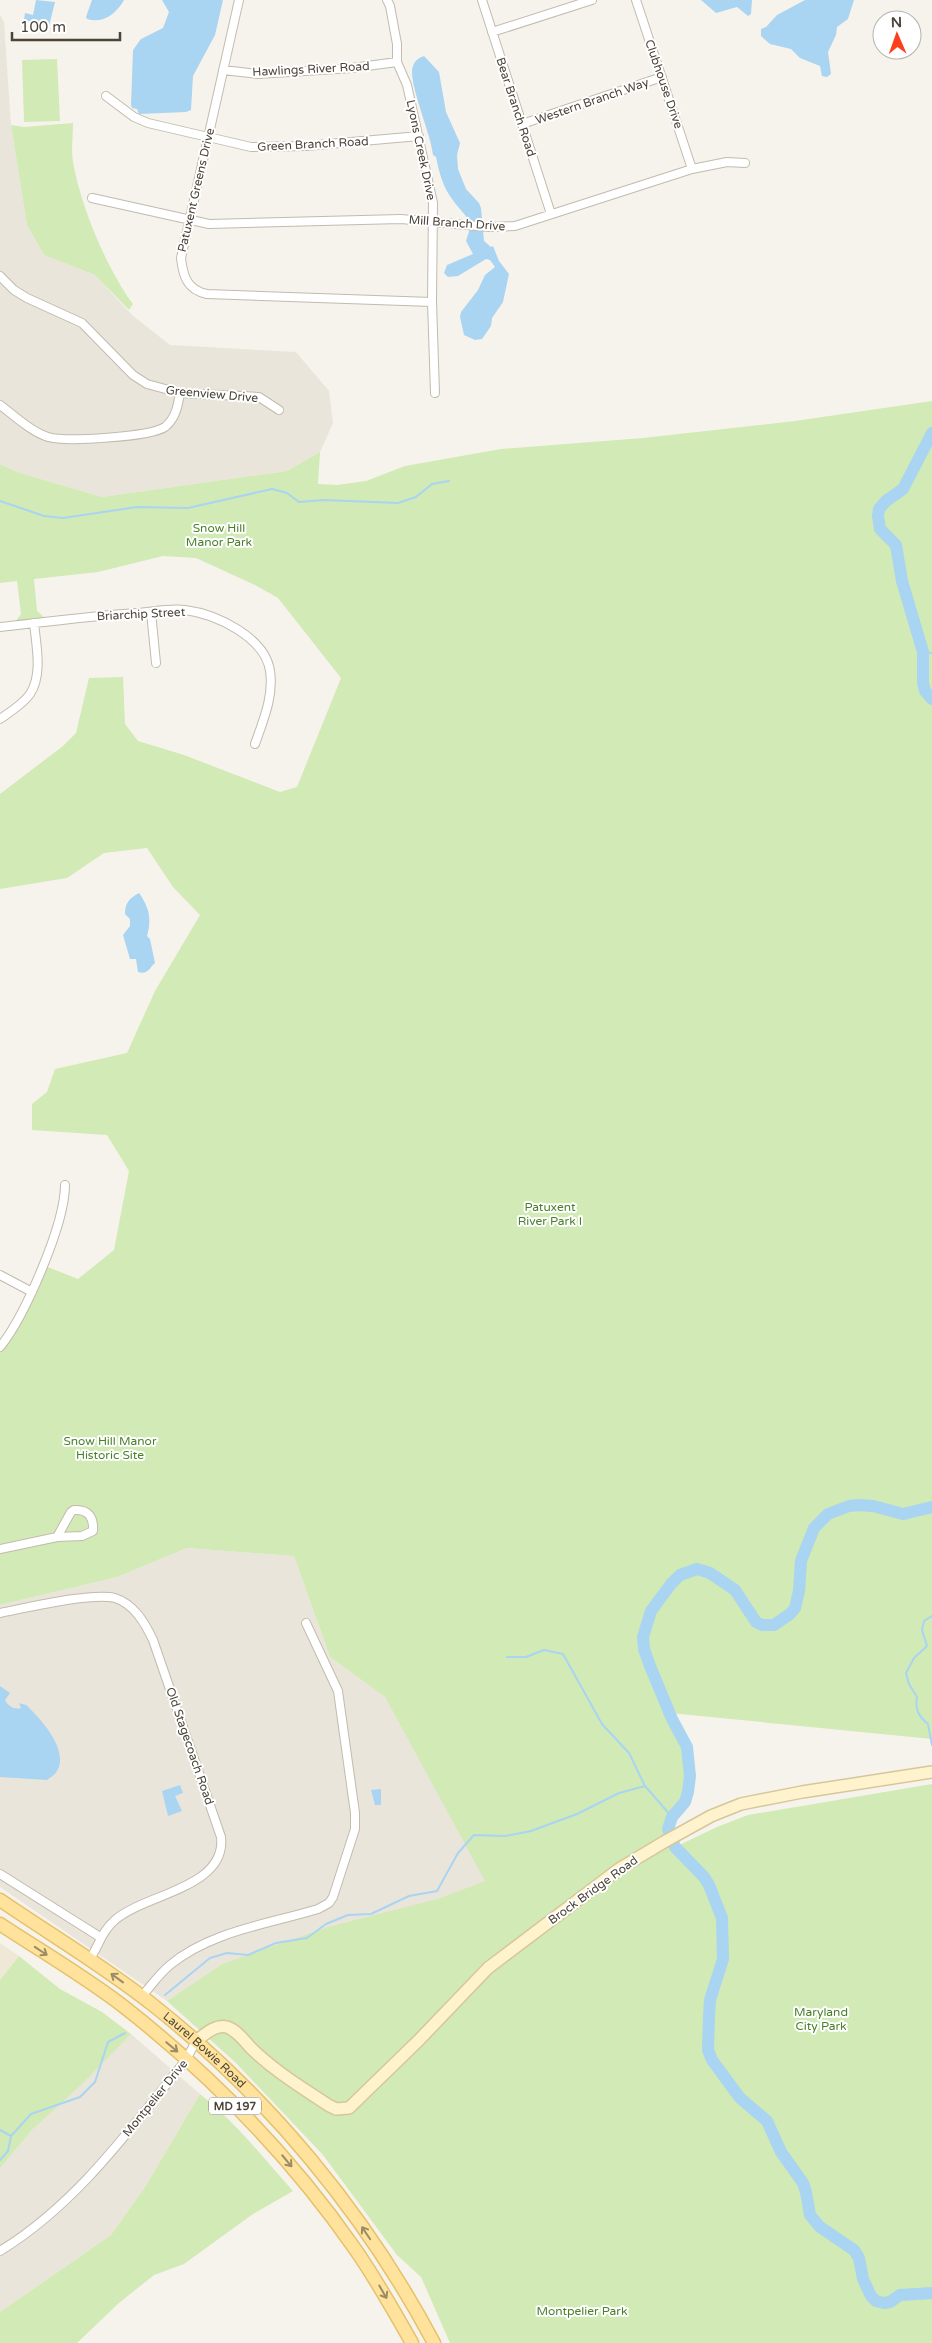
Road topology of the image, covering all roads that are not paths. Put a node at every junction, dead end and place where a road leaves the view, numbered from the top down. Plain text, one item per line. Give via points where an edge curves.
1 (239, 0) edge
2 (387, 0) edge
3 (482, 0) edge
4 (592, 0) edge
5 (636, 0) edge
6 (492, 32) junction
7 (398, 62) junction
8 (223, 70) junction
9 (662, 77) junction
10 (106, 96) dead end
11 (522, 124) junction
12 (419, 136) junction
13 (208, 138) junction
14 (745, 164) dead end
15 (692, 169) junction
16 (92, 198) dead end
17 (551, 214) junction
18 (190, 221) junction
19 (431, 223) junction
20 (0, 276) edge
21 (432, 302) junction
22 (180, 393) junction
23 (435, 393) dead end
24 (0, 405) edge
25 (279, 410) dead end
26 (151, 612) junction
27 (34, 623) junction
28 (0, 627) edge
29 (156, 663) dead end
30 (0, 719) edge
31 (255, 744) dead end
32 (65, 1185) dead end
33 (0, 1275) edge
34 (32, 1292) junction
35 (0, 1347) edge
36 (57, 1537) junction
37 (0, 1549) edge
38 (0, 1613) edge
39 (306, 1623) dead end
40 (932, 1772) edge
41 (0, 1874) edge
42 (0, 1900) edge
43 (0, 1910) edge
44 (0, 1924) edge
45 (12, 1932) junction
46 (100, 1938) junction
47 (90, 1959) junction
48 (142, 1996) junction
49 (196, 2041) junction
50 (186, 2060) junction
51 (342, 2110) joint
52 (0, 2251) edge
53 (412, 2343) edge
54 (434, 2343) edge

1 - 8 street, Patuxent Greens Drive
2 - 7 street, Lyons Creek Drive
3 - 6 street, Bear Branch Road
4 - 6 street
5 - 9 street, Clubhouse Drive
6 - 11 street, Bear Branch Road
7 - 8 street, Hawlings River Road via 258,74
7 - 12 street, Lyons Creek Drive via 407,84
8 - 13 street, Patuxent Greens Drive
9 - 11 street, Western Branch Way
9 - 15 street, Clubhouse Drive
10 - 13 street, Green Branch Road via 140,120
11 - 17 street, Bear Branch Road
12 - 13 street, Green Branch Road via 267,148 251,148
12 - 19 street, Lyons Creek Drive via 431,189
13 - 18 street, Patuxent Greens Drive
14 - 15 street, Mill Branch Drive via 726,162
15 - 17 street, Mill Branch Drive
16 - 18 street, Mill Branch Drive
17 - 19 street, Mill Branch Drive via 515,226
18 - 19 street, Mill Branch Drive via 246,224 401,219
18 - 21 street, Patuxent Greens Drive via 181,258 186,281 198,292
19 - 21 street, Lyons Creek Drive
20 - 22 street, Greenview Drive via 27,298 82,323 138,379 155,388
21 - 23 street, Lyons Creek Drive
22 - 24 street via 176,412 163,428 148,433 68,440 50,437
22 - 25 street, Greenview Drive via 250,396 265,399
26 - 27 street, Briarchip Street
26 - 29 street
26 - 31 street, Briarchip Street via 184,610 204,614 244,634 263,652 270,671 270,695
27 - 28 street, Briarchip Street
27 - 30 street via 36,667 33,689 25,700
32 - 34 street via 65,1198
33 - 34 street
34 - 35 street
36 - 36 street via 82,1536 93,1530 91,1516 81,1510 71,1512
36 - 37 street
38 - 46 street, Old Stagecoach Road via 107,1597 121,1601 137,1613 153,1640 220,1833 221,1852 211,1869 121,1915
39 - 48 street via 338,1691 355,1813 355,1829 333,1896 329,1903 318,1909 237,1932 193,1950 171,1964
40 - 51 street, Brock Bridge Road via 756,1801 712,1816 679,1833 619,1869 501,1957 364,2095
41 - 46 street
42 - 47 main road, Laurel Bowie Road / MD 197
43 - 45 main road via 8,1916
44 - 45 main road, Laurel Bowie Road / MD 197
45 -> 50 main road, Laurel Bowie Road / MD 197 via 111,1998
46 - 47 street, Old Stagecoach Road
48 -> 47 main road, Laurel Bowie Road / MD 197
48 - 49 main road, Laurel Bowie Road / MD 197
49 - 50 street, Montpelier Drive
49 - 51 street, Montpelier Drive via 220,2026 228,2027 269,2065 328,2105
54 -> 49 main road, Laurel Bowie Road / MD 197 via 385,2262 323,2175 242,2082
50 - 52 street, Montpelier Drive via 94,2174 50,2214
50 -> 53 main road, Laurel Bowie Road / MD 197 via 273,2145 310,2189 362,2258

